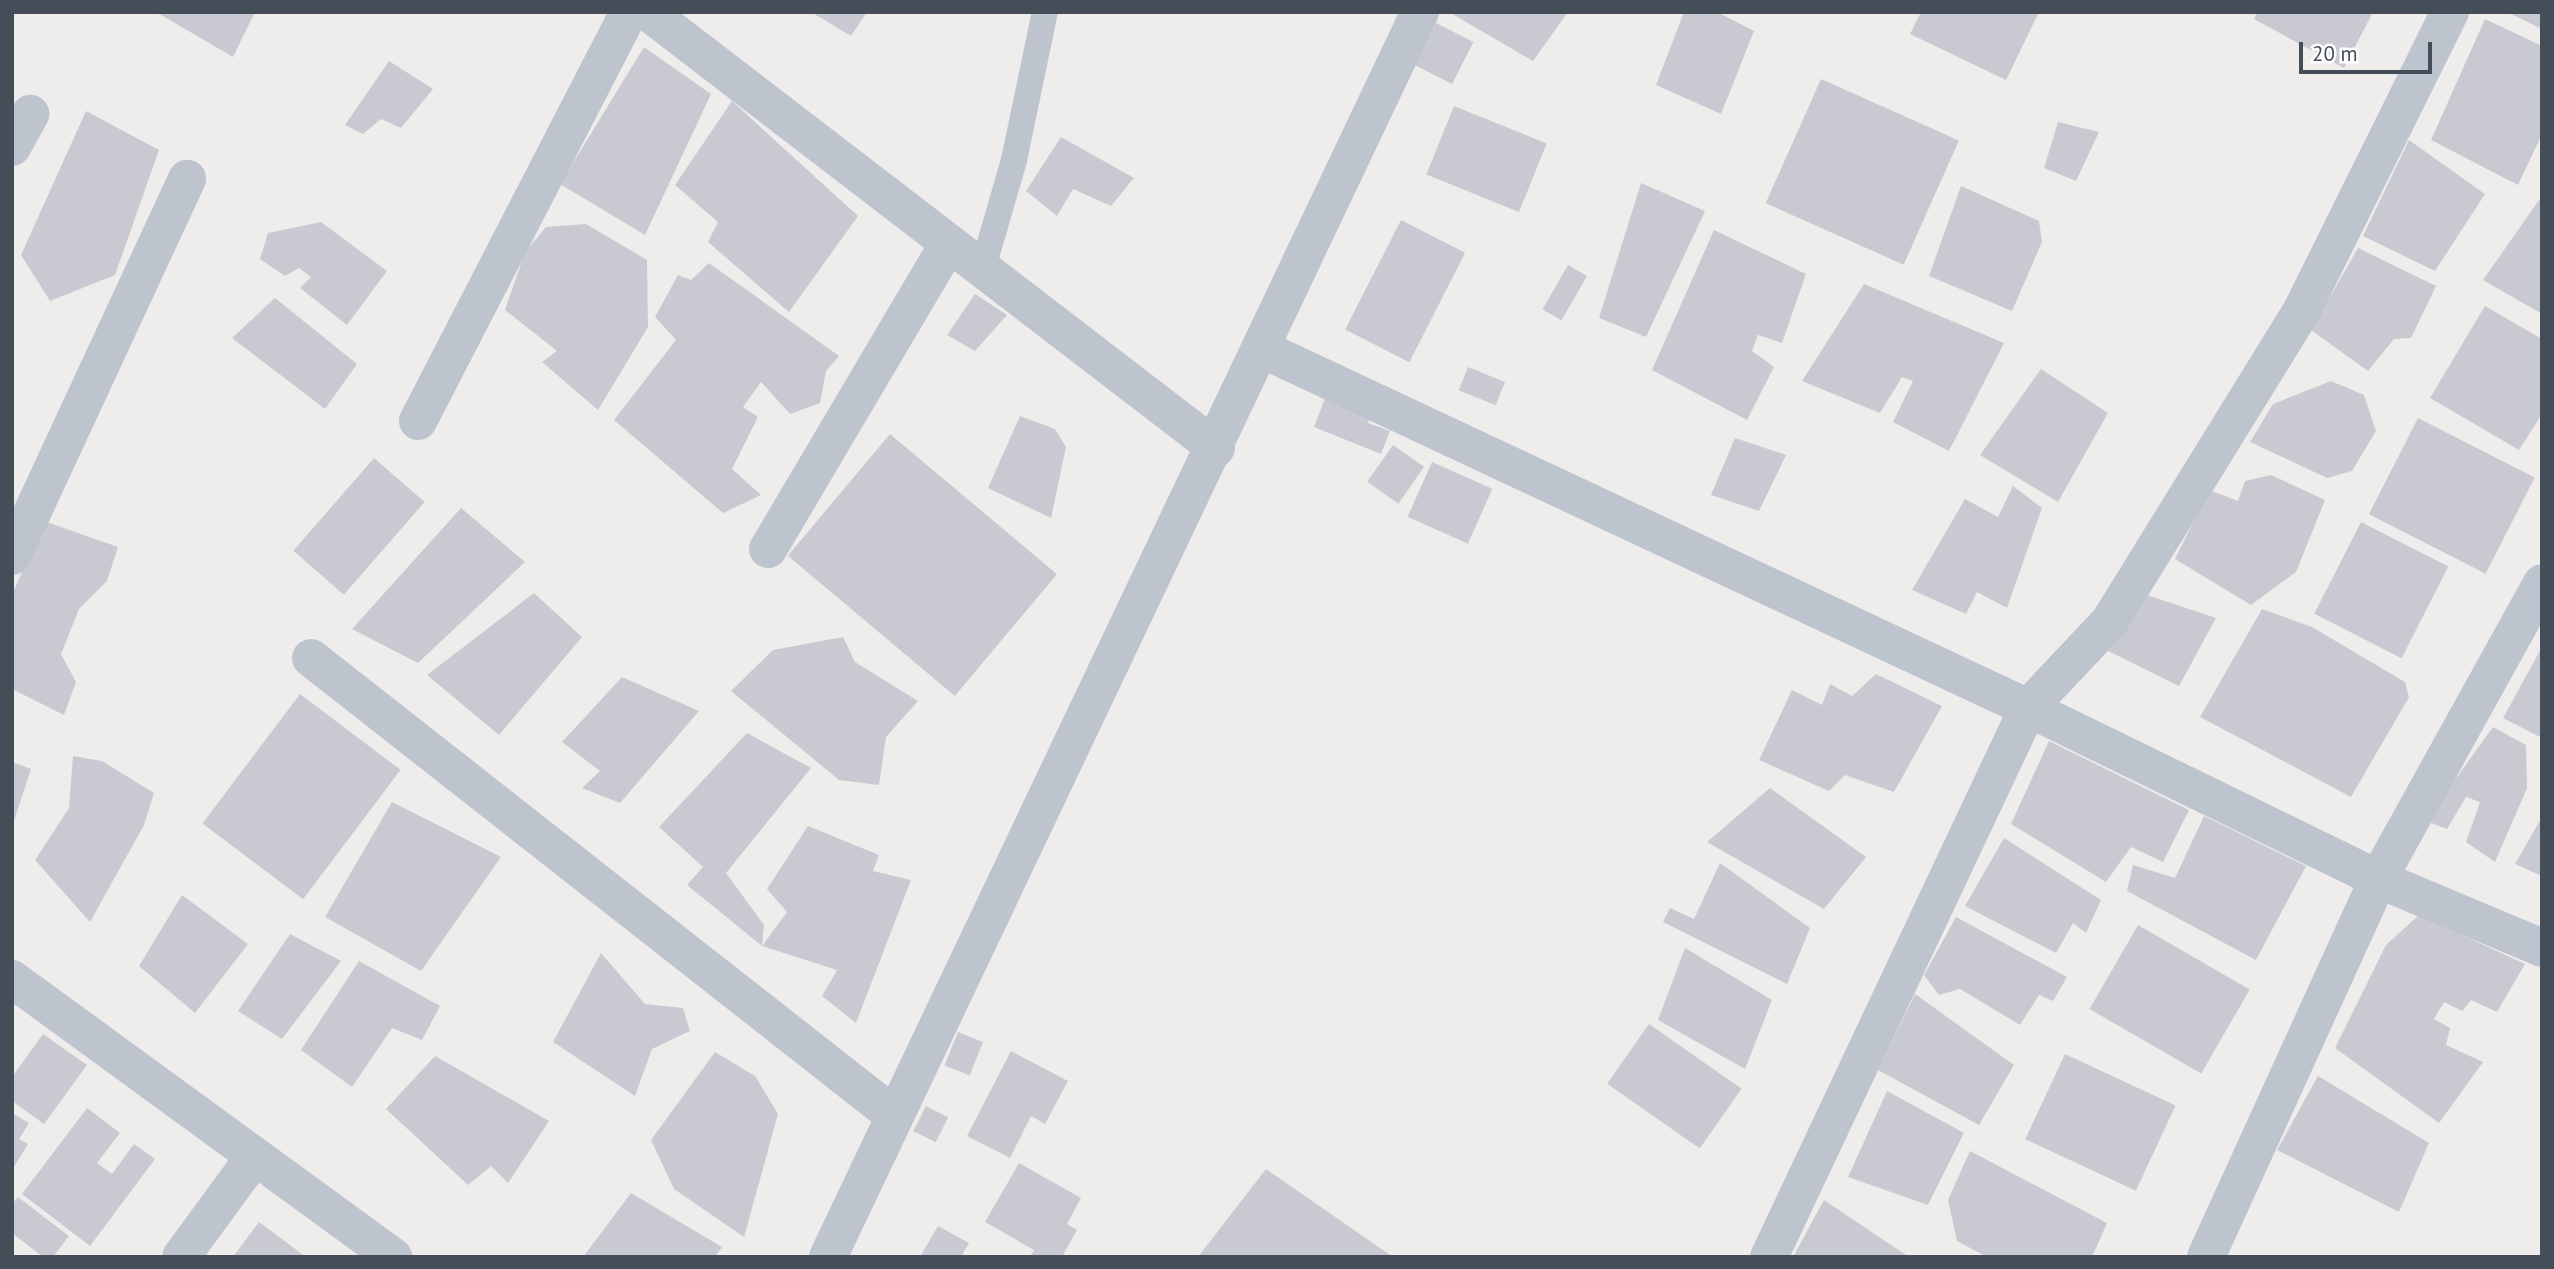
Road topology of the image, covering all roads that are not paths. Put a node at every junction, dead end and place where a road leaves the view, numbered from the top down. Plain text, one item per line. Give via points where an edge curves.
1 (629, 12) edge
2 (648, 12) edge
3 (1045, 12) edge
4 (1420, 12) edge
5 (2450, 12) edge
6 (187, 179) dead end
7 (948, 245) junction
8 (982, 271) junction
9 (1262, 349) junction
10 (418, 421) dead end
11 (1216, 449) junction
12 (768, 550) dead end
13 (12, 556) edge
14 (2542, 583) edge
15 (311, 658) dead end
16 (2028, 708) junction
17 (2378, 879) junction
18 (2542, 948) edge
19 (12, 979) edge
20 (895, 1116) junction
21 (255, 1156) junction
22 (181, 1257) edge
23 (393, 1257) edge
24 (828, 1257) edge
25 (1769, 1257) edge
26 (2206, 1257) edge

1 - 10 street
2 - 7 street
3 - 8 lane via 1014,160
4 - 9 street
5 - 16 street via 2303,307 2110,621
6 - 13 street
7 - 8 street
7 - 12 street
8 - 11 street
9 - 11 street
9 - 16 street
11 - 20 street
14 - 17 street
15 - 20 street
16 - 17 street
16 - 25 street
17 - 18 street
17 - 26 street
19 - 21 street
20 - 24 street
21 - 22 street
21 - 23 street

